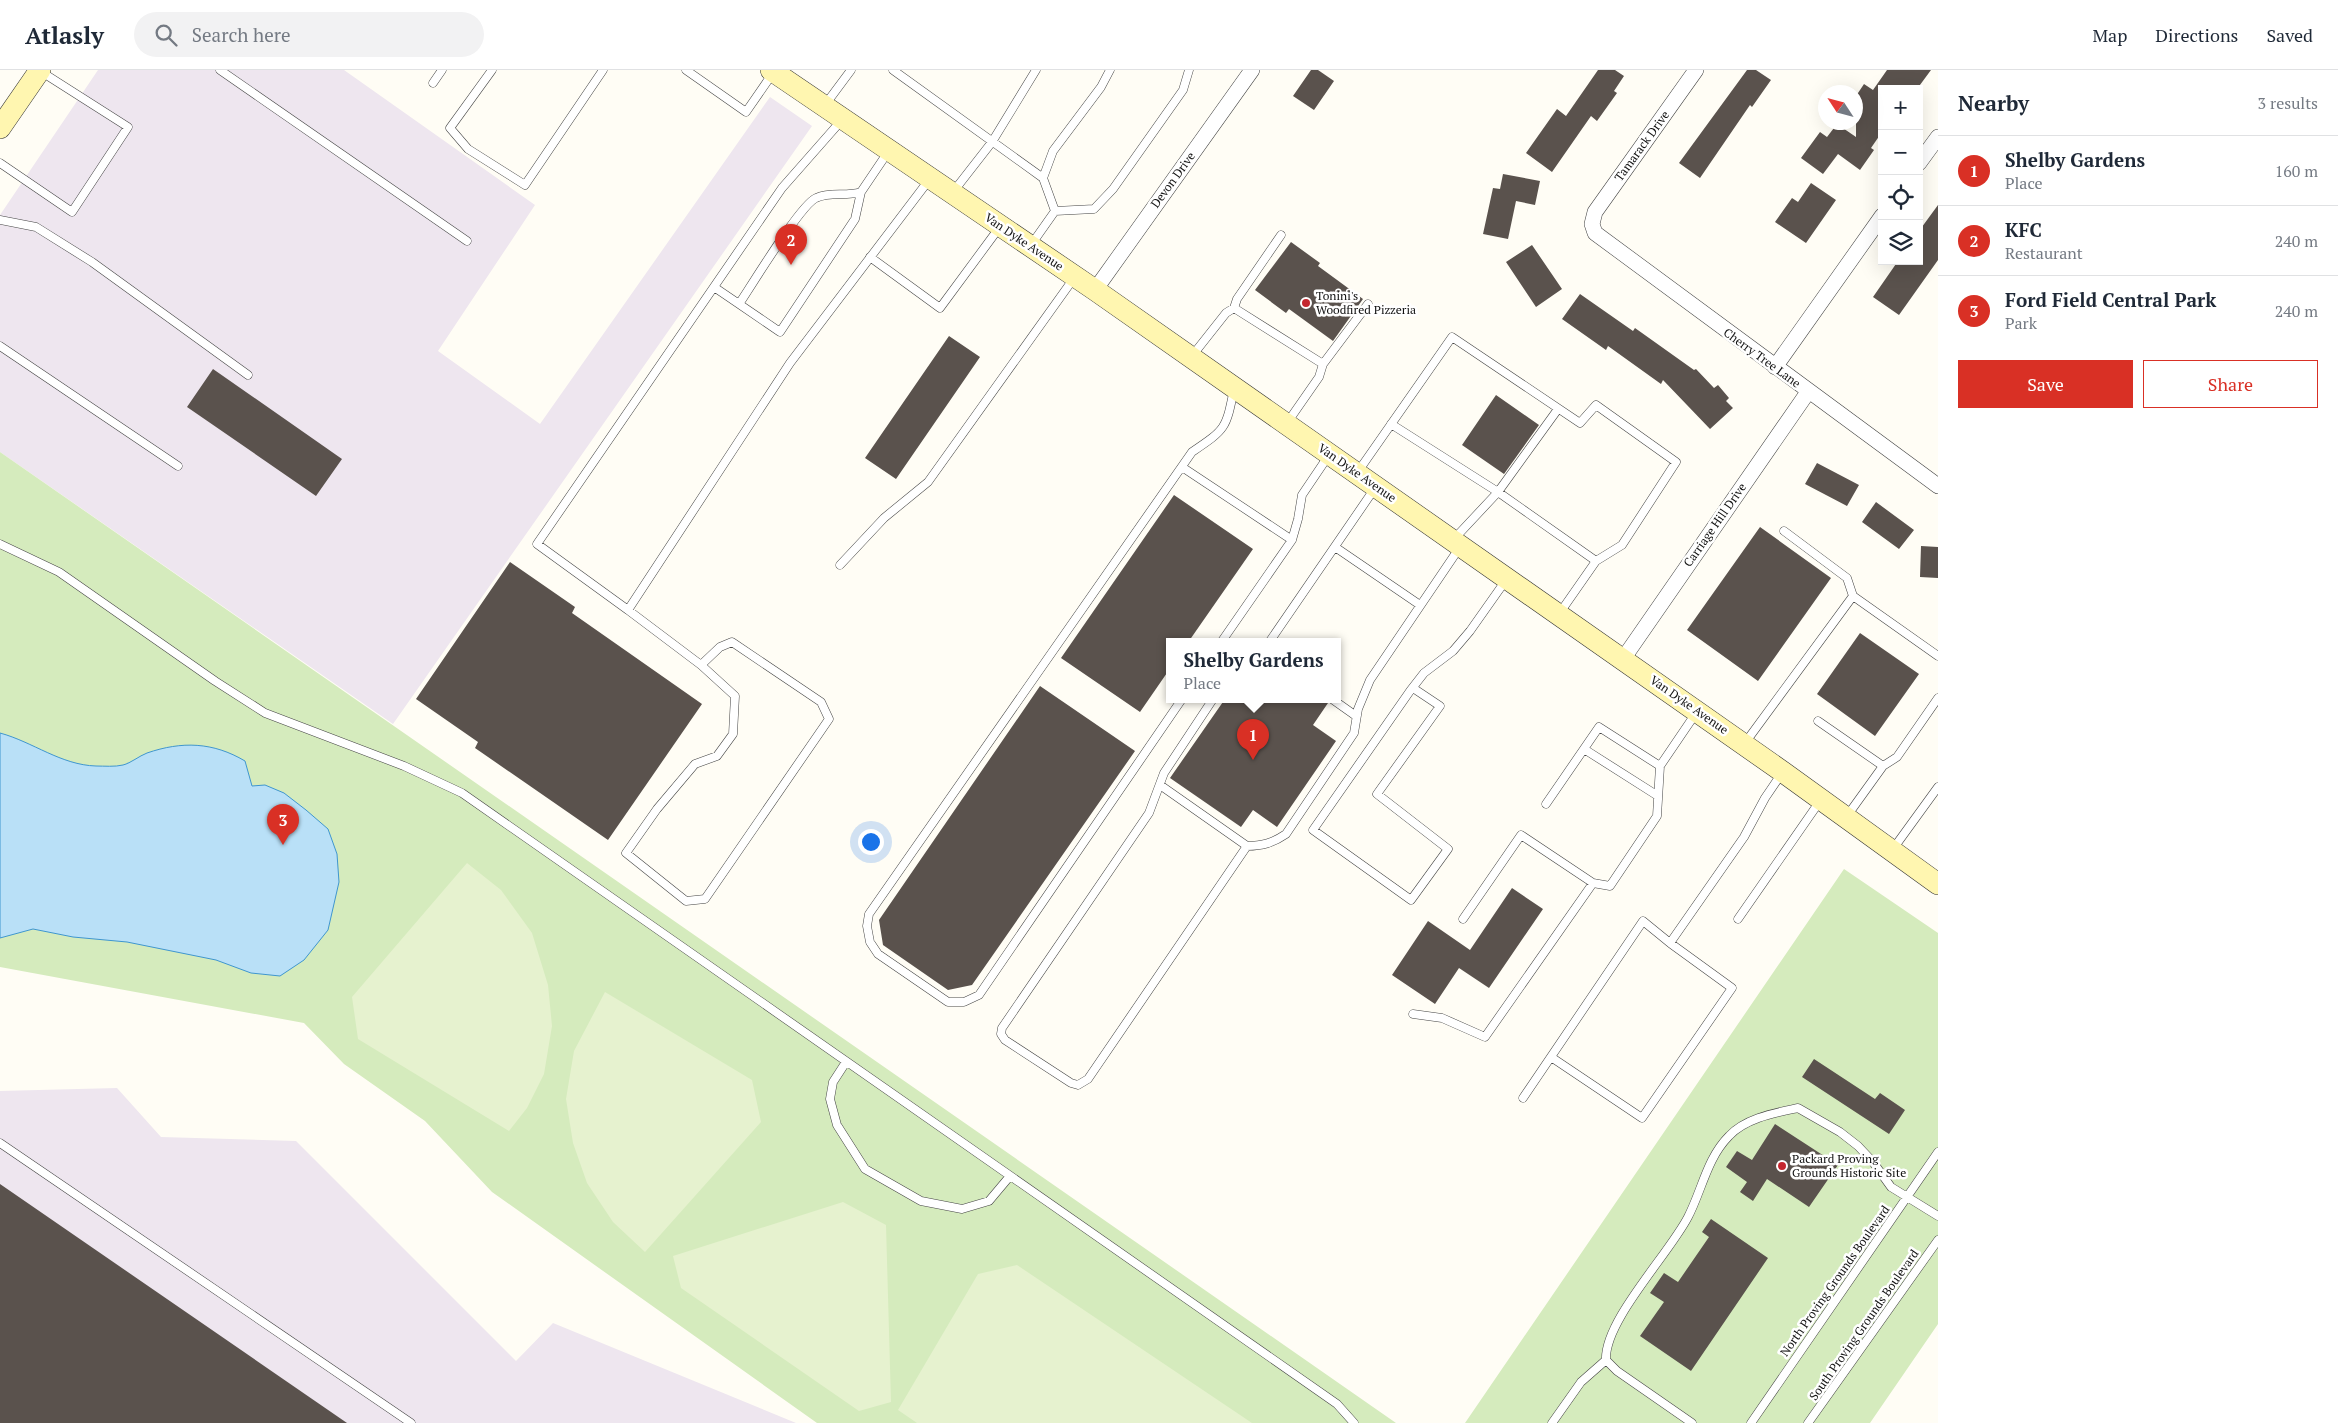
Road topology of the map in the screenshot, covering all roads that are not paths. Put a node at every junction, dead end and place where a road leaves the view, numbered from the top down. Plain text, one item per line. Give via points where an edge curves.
1 (40, 70) edge
2 (220, 70) edge
3 (442, 70) edge
4 (492, 70) edge
5 (603, 70) edge
6 (686, 70) edge
7 (851, 70) edge
8 (893, 70) edge
9 (1036, 70) edge
10 (1110, 70) edge
11 (1189, 70) edge
12 (1252, 70) edge
13 (1696, 70) edge
14 (779, 72) edge
15 (434, 82) dead end
16 (824, 106) junction
17 (842, 119) junction
18 (0, 128) edge
19 (1938, 136) edge
20 (992, 142) junction
21 (889, 151) junction
22 (1923, 157) edge
23 (0, 164) edge
24 (930, 178) junction
25 (1042, 178) junction
26 (861, 192) junction
27 (952, 193) junction
28 (1055, 211) junction
29 (0, 220) edge
30 (1879, 220) edge
31 (1592, 224) joint
32 (1001, 226) junction
33 (1281, 235) dead end
34 (467, 241) dead end
35 (1030, 246) junction
36 (870, 258) junction
37 (1075, 277) junction
38 (714, 287) junction
39 (1095, 290) junction
40 (739, 304) junction
41 (1368, 304) dead end
42 (1234, 308) junction
43 (0, 346) edge
44 (1191, 357) junction
45 (1323, 364) junction
46 (1775, 367) junction
47 (248, 375) dead end
48 (1234, 387) junction
49 (1808, 392) junction
50 (1558, 408) junction
51 (1287, 424) junction
52 (1391, 424) junction
53 (1330, 454) junction
54 (178, 466) dead end
55 (1182, 467) junction
56 (1357, 473) junction
57 (1938, 486) edge
58 (1376, 487) junction
59 (1498, 492) junction
60 (1784, 531) dead end
61 (1292, 540) junction
62 (1457, 543) junction
63 (0, 544) edge
64 (1335, 547) junction
65 (1596, 561) junction
66 (840, 565) dead end
67 (1507, 578) junction
68 (1853, 596) junction
69 (1420, 605) junction
70 (628, 610) junction
71 (1559, 614) junction
72 (1224, 638) edge
73 (1272, 638) edge
74 (1938, 656) edge
75 (1623, 659) junction
76 (701, 665) junction
77 (1413, 688) junction
78 (1938, 698) edge
79 (1179, 703) edge
80 (1210, 703) edge
81 (1338, 703) edge
82 (1697, 711) junction
83 (1356, 716) junction
84 (1818, 721) dead end
85 (1744, 744) junction
86 (1584, 750) junction
87 (1660, 766) junction
88 (1883, 766) junction
89 (1783, 772) junction
90 (1160, 785) junction
91 (1938, 787) edge
92 (1658, 796) junction
93 (1821, 799) junction
94 (1546, 804) dead end
95 (1846, 817) junction
96 (1246, 846) junction
97 (1892, 850) junction
98 (1593, 883) junction
99 (1938, 884) edge
100 (1463, 918) dead end
101 (1738, 919) dead end
102 (1670, 943) junction
103 (1413, 1014) dead end
104 (1551, 1057) junction
105 (846, 1062) junction
106 (1524, 1098) dead end
107 (0, 1143) edge
108 (1937, 1156) edge
109 (1010, 1176) junction
110 (1907, 1197) junction
111 (1938, 1216) edge
112 (1938, 1240) edge
113 (1606, 1360) junction
114 (411, 1423) edge
115 (1354, 1423) edge
116 (1552, 1423) edge
117 (1692, 1423) edge
118 (1751, 1423) edge
119 (1808, 1423) edge

1 - 18 main road
1 - 23 lane via 128,128 72,212
2 - 34 lane
3 - 15 lane
4 - 5 lane via 450,128 468,149 524,185
6 - 14 lane via 746,112
7 - 16 lane
8 - 20 lane
9 - 20 lane
10 - 25 lane via 1053,151
11 - 28 lane via 1183,90 1107,196 1094,209
12 - 39 street, Devon Drive
13 - 31 street, Tamarack Drive via 1595,212
14 - 16 main road, Van Dyke Avenue
16 - 17 main road, Van Dyke Avenue
17 - 21 main road, Van Dyke Avenue
17 - 38 lane via 782,188
19 - 22 street
20 - 25 lane
20 - 27 lane
21 - 24 main road, Van Dyke Avenue
21 - 26 lane
24 - 27 main road, Van Dyke Avenue
24 - 36 lane
25 - 28 lane
26 - 40 lane via 852,195 834,192 813,199 800,213
26 - 40 lane via 855,219 780,332
27 - 32 main road, Van Dyke Avenue
28 - 35 lane
29 - 47 lane via 36,227 92,262
30 - 46 street
31 - 46 street, Cherry Tree Lane via 1600,238
32 - 35 main road, Van Dyke Avenue
32 - 36 lane via 940,308
33 - 42 lane
35 - 37 main road, Van Dyke Avenue
36 - 70 lane via 790,363
37 - 39 main road, Van Dyke Avenue
37 - 66 lane via 928,482 884,518
38 - 40 lane
38 - 70 lane via 537,544
39 - 44 main road, Van Dyke Avenue
41 - 45 lane
42 - 44 lane via 1226,312
42 - 45 lane
43 - 54 lane
44 - 48 main road, Van Dyke Avenue
45 - 51 lane via 1319,377
46 - 49 street, Cherry Tree Lane
48 - 51 main road, Van Dyke Avenue
48 - 55 lane via 1228,419 1221,432 1192,452
49 - 57 street, Cherry Tree Lane
49 - 75 street, Carriage Hill Drive
50 - 52 lane via 1452,337
50 - 59 lane
50 - 65 lane via 1580,423 1596,405 1676,462 1622,545
51 - 53 main road, Van Dyke Avenue
52 - 56 lane
52 - 59 lane
53 - 56 main road, Van Dyke Avenue
53 - 61 lane via 1302,495
55 - 61 lane
55 - 79 lane via 869,914 870,942 878,954 948,1002 964,1002 978,995
56 - 58 main road, Van Dyke Avenue
58 - 62 main road, Van Dyke Avenue
58 - 64 lane
59 - 62 lane
59 - 65 lane
60 - 68 lane via 1847,578
61 - 72 lane
62 - 67 main road, Van Dyke Avenue
62 - 69 lane
63 - 105 lane via 59,572 265,713 404,766 462,793
64 - 69 lane
64 - 73 lane
65 - 71 lane
67 - 71 main road, Van Dyke Avenue
67 - 77 lane via 1453,651 1424,672
68 - 74 lane
68 - 85 lane
69 - 83 lane via 1370,680
70 - 76 lane
71 - 75 main road, Van Dyke Avenue
75 - 82 main road, Van Dyke Avenue
76 - 76 lane via 720,647 732,642 821,702 829,718 706,899 686,901 626,853 695,764 717,756 733,734 735,696
77 - 77 lane via 1313,830 1411,900 1448,849 1377,794 1440,706
78 - 88 lane via 1896,757
80 - 90 lane via 1164,773
81 - 83 lane
82 - 85 main road, Van Dyke Avenue
82 - 87 lane
83 - 96 lane via 1354,733 1286,834 1259,846
84 - 88 lane
85 - 89 main road, Van Dyke Avenue
86 - 87 lane via 1600,727
86 - 92 lane
86 - 94 lane
87 - 92 lane
88 - 95 lane
89 - 93 main road, Van Dyke Avenue
89 - 102 lane via 1744,837
90 - 96 lane
90 - 96 lane via 1149,812 1002,1028 1005,1040 1071,1083 1078,1085 1088,1079
91 - 97 lane
92 - 98 lane via 1657,816 1610,886
93 - 95 main road, Van Dyke Avenue
93 - 101 lane
95 - 97 main road, Van Dyke Avenue
97 - 99 main road, Van Dyke Avenue
98 - 100 lane via 1521,835
98 - 103 lane via 1486,1037 1442,1018
102 - 104 lane via 1643,921
102 - 104 lane via 1732,988 1642,1118
104 - 106 lane
105 - 109 lane
105 - 109 lane via 832,1082 830,1099 837,1125 865,1169 921,1200 962,1209 989,1201
107 - 114 lane
108 - 110 lane, North Proving Grounds Boulevard
109 - 115 lane via 1337,1404
110 - 111 lane
110 - 113 lane via 1891,1187 1858,1146 1798,1108 1752,1120 1730,1135 1717,1151 1687,1219 1614,1327 1605,1348
110 - 118 lane, North Proving Grounds Boulevard
112 - 119 lane, South Proving Grounds Boulevard
113 - 116 lane via 1581,1382
113 - 117 lane

